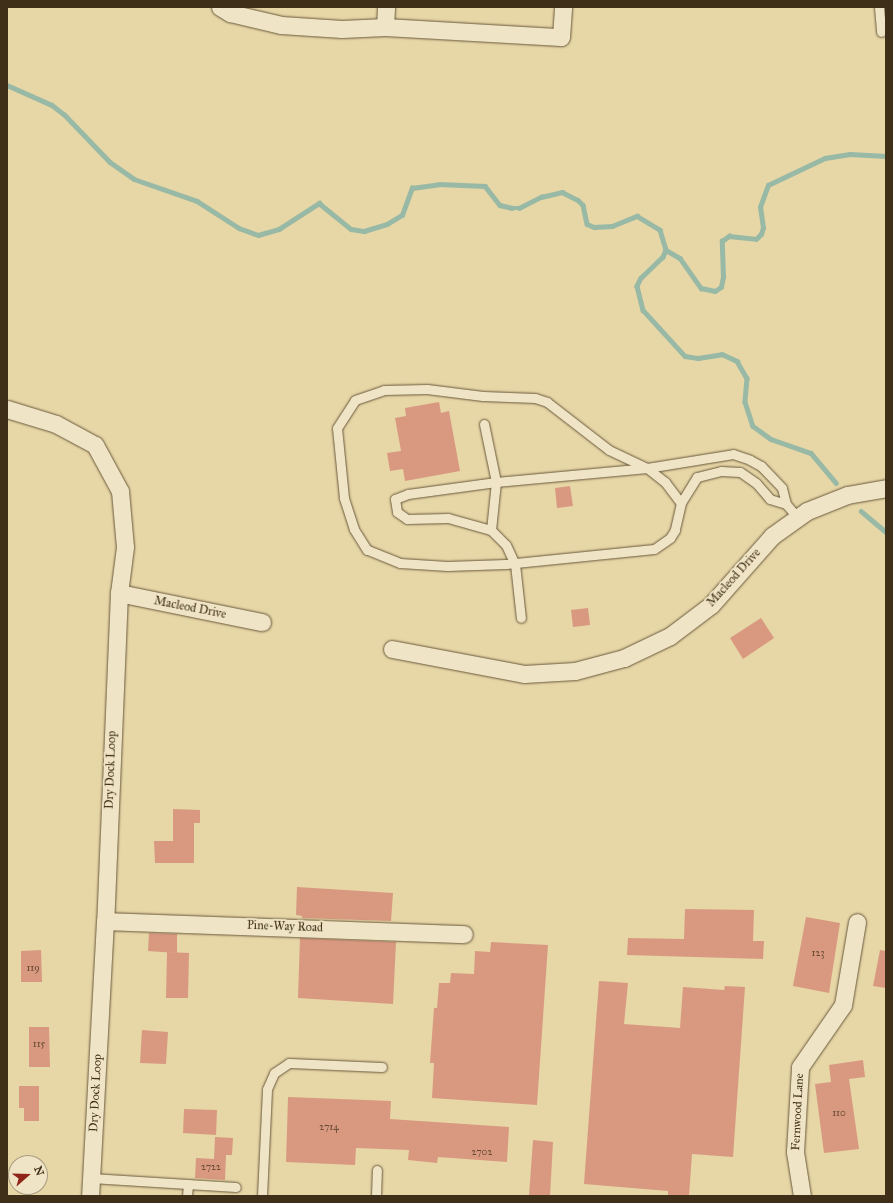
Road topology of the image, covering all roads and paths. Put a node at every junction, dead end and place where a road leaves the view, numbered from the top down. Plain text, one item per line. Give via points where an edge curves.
1 (220, 7) edge
2 (386, 7) edge
3 (563, 7) edge
4 (879, 7) edge
5 (385, 27) junction
6 (881, 32) dead end
7 (7, 409) edge
8 (484, 424) dead end
9 (647, 468) junction
10 (496, 482) junction
11 (886, 488) edge
12 (681, 503) junction
13 (786, 504) junction
14 (798, 518) junction
15 (491, 530) junction
16 (515, 564) junction
17 (119, 593) junction
18 (521, 618) dead end
19 (262, 622) dead end
20 (392, 649) dead end
21 (105, 921) junction
22 (858, 922) dead end
23 (464, 934) dead end
24 (382, 1067) dead end
25 (377, 1170) dead end
26 (91, 1178) junction
27 (188, 1184) junction
28 (236, 1187) dead end
29 (90, 1196) edge
30 (187, 1196) edge
31 (262, 1196) edge
32 (376, 1196) edge
33 (802, 1196) edge

1 - 5 street via 230,13 281,25
2 - 5 street
3 - 5 street via 561,38
4 - 6 lane
7 - 17 street, Dry Dock Loop via 56,424 95,445 120,491 126,547
8 - 10 lane
9 - 10 lane
9 - 12 lane via 665,482
9 - 13 lane via 733,454 761,466 782,488
9 - 16 lane via 609,450 547,402 535,398 483,396 428,389 384,390 355,400 337,428 339,459 344,498 354,529 367,550 400,563 447,566
10 - 15 lane
10 - 15 lane via 408,494 395,499 397,512 407,518 448,518
11 - 14 street, Macleod Drive via 846,495
12 - 13 lane via 697,477 721,471 740,472 756,483 770,499
12 - 16 lane via 675,530 663,544 654,549
13 - 14 lane
14 - 20 street, Macleod Drive via 772,536 711,605 670,636 624,658 575,671 524,674
15 - 16 lane via 506,545
16 - 18 lane
17 - 19 street, Macleod Drive
17 - 21 street, Dry Dock Loop
21 - 23 street, Pine-Way Road
21 - 26 street, Dry Dock Loop
22 - 33 street, Fernwood Lane via 843,1005 800,1067 795,1152
24 - 31 lane via 289,1063 274,1073 267,1089
25 - 32 lane
26 - 27 lane
26 - 29 street, Dry Dock Loop
27 - 28 lane
27 - 30 lane

